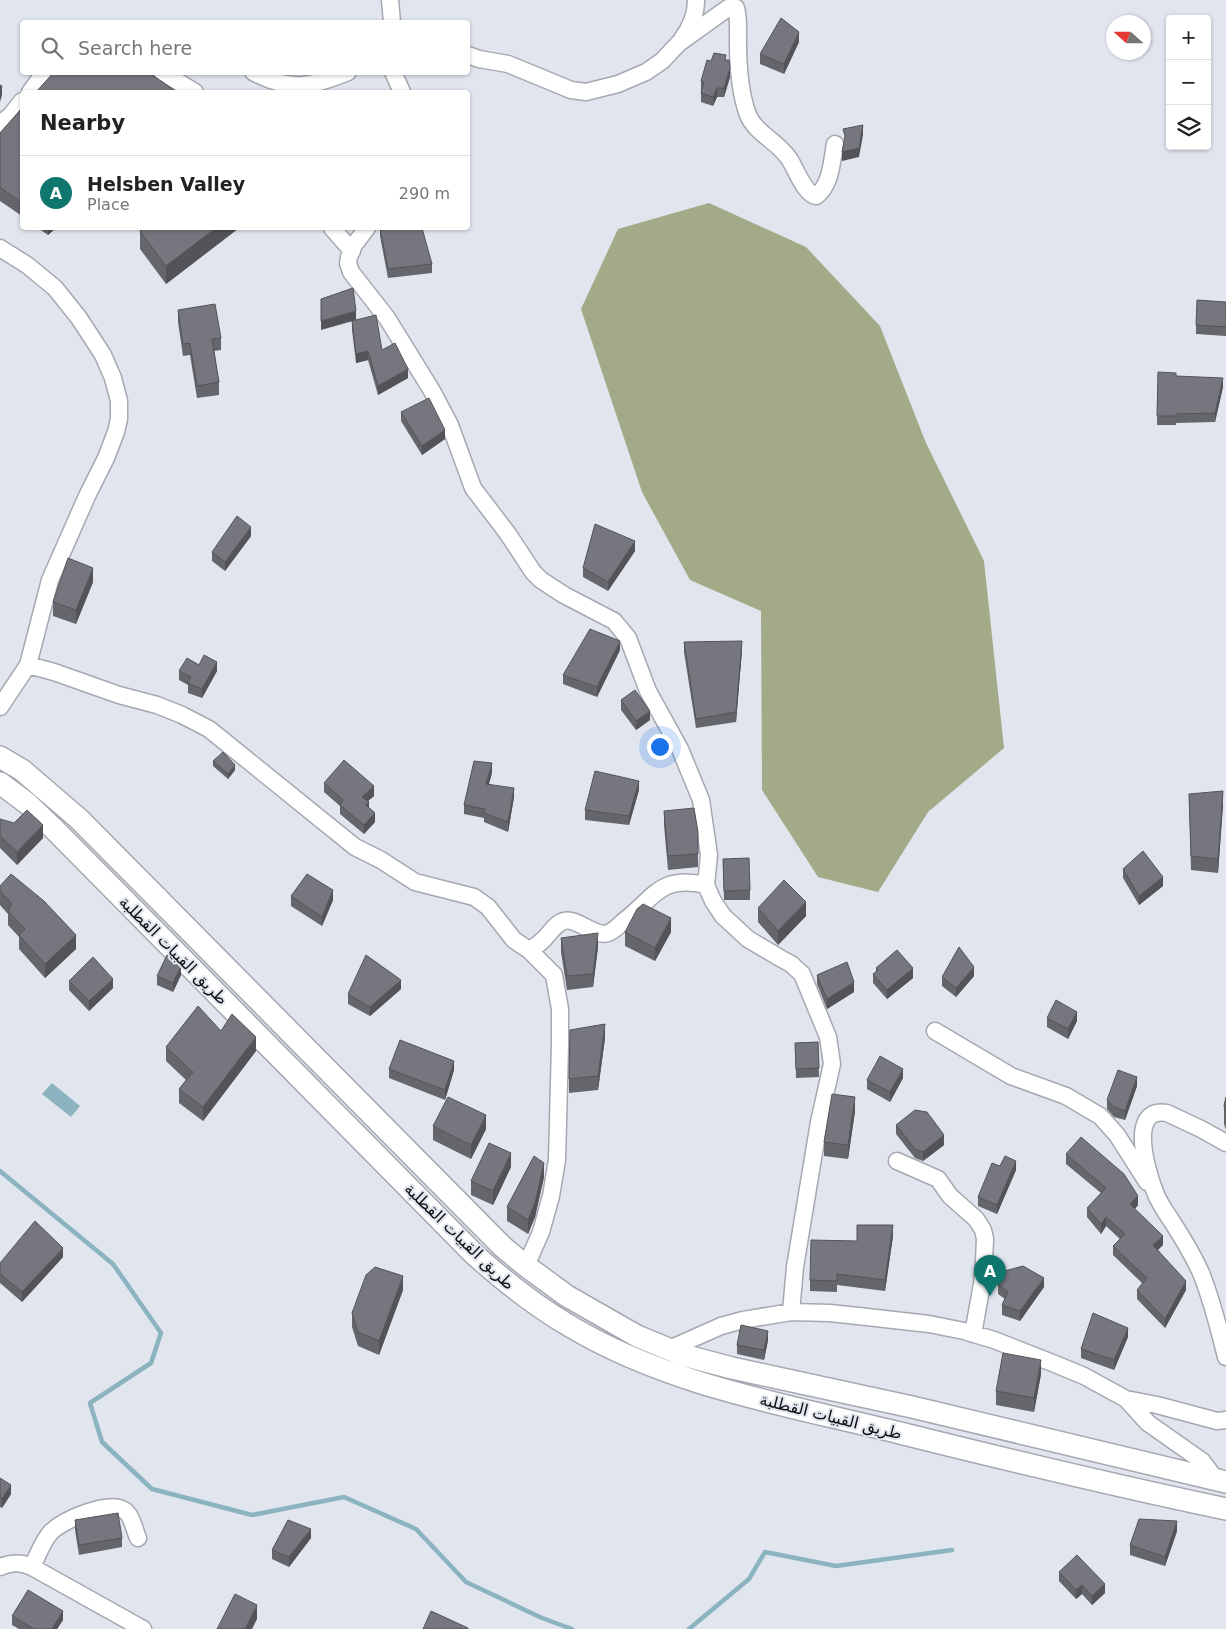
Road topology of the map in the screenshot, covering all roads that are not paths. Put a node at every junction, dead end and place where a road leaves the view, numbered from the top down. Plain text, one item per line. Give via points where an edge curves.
1 (390, 0) edge
2 (696, 0) edge
3 (392, 20) edge
4 (680, 43) junction
5 (470, 56) edge
6 (43, 75) edge
7 (167, 75) edge
8 (260, 75) edge
9 (340, 75) edge
10 (394, 75) edge
11 (32, 90) edge
12 (192, 90) edge
13 (401, 90) edge
14 (20, 104) edge
15 (0, 124) edge
16 (835, 144) dead end
17 (334, 230) edge
18 (365, 230) edge
19 (0, 248) edge
20 (352, 251) junction
21 (28, 665) junction
22 (0, 706) edge
23 (0, 757) edge
24 (0, 783) edge
25 (43, 788) junction
26 (28, 804) junction
27 (706, 886) junction
28 (529, 950) junction
29 (935, 1031) dead end
30 (1226, 1143) edge
31 (897, 1161) dead end
32 (1157, 1198) junction
33 (526, 1266) junction
34 (791, 1312) junction
35 (973, 1334) junction
36 (667, 1350) junction
37 (1226, 1357) edge
38 (1126, 1399) junction
39 (1226, 1420) edge
40 (1222, 1481) edge
41 (1226, 1509) edge
42 (138, 1538) dead end
43 (0, 1567) edge
44 (32, 1567) junction
45 (139, 1628) edge

1 - 3 street
2 - 4 street via 689,30
4 - 5 street via 646,72 618,84 586,92 571,90 508,64
4 - 16 street via 728,8 736,8 740,74 748,115 788,157 811,195 816,196 823,190
6 - 11 street
7 - 12 street
8 - 9 street via 280,84 299,86
10 - 13 street
14 - 15 street
17 - 20 street
18 - 20 street
19 - 21 street via 27,265 67,303 103,355 119,402 116,432 106,458 50,580
20 - 27 street via 348,263 351,272 387,318 432,391 450,425 473,488 541,580 614,621 628,638 648,691 680,748 701,800 709,856
21 - 22 street
21 - 28 street via 158,705 209,729 355,847 416,882 474,898 488,907 514,940
23 - 25 main road
24 - 26 main road, طريق القبيات القطلبة
25 - 26 main road
25 - 33 main road via 85,826 503,1247
26 - 41 main road, طريق القبيات القطلبة via 475,1254 516,1291 569,1326 621,1352 703,1384 808,1412
27 - 28 street via 682,882 666,885 608,933 599,933 569,920 561,922
27 - 34 street via 723,916 748,938 802,974 828,1037 832,1064 795,1267
28 - 33 street via 554,975 560,1009 560,1044 557,1160 541,1232
29 - 32 street via 1011,1076 1066,1096 1100,1116 1117,1135
30 - 32 street via 1167,1113 1149,1116 1144,1124 1142,1142
31 - 35 street via 938,1179 950,1196 976,1218 983,1230 982,1284
32 - 37 street via 1200,1273
33 - 36 main road via 610,1322
34 - 35 street via 930,1324
34 - 36 street via 721,1326
35 - 38 street via 1084,1376
36 - 40 main road via 732,1368
38 - 39 street via 1217,1421
38 - 40 street via 1148,1423 1202,1462
42 - 44 street via 124,1510 99,1509 57,1527 44,1542
43 - 44 street via 16,1562
44 - 45 street

